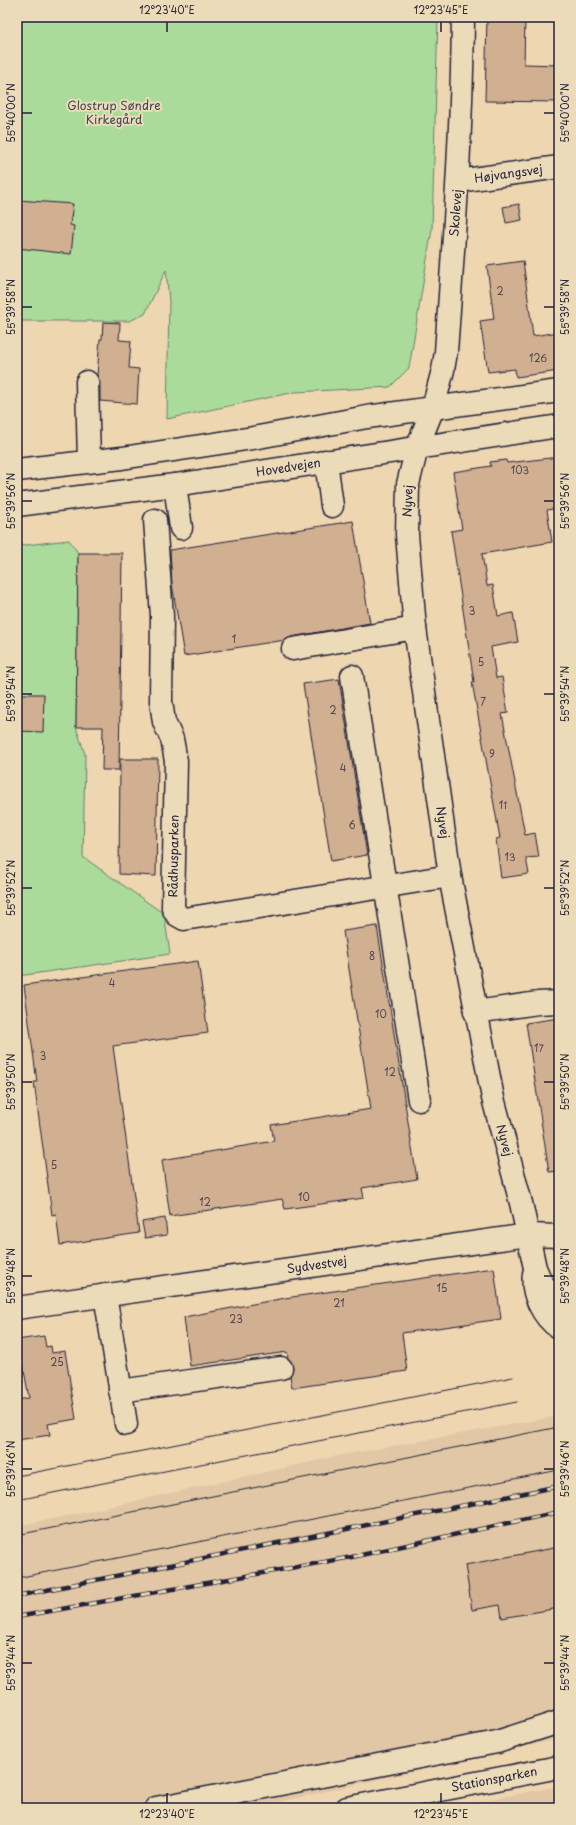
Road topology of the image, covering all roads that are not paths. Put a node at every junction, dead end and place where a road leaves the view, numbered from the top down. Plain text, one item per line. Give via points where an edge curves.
1 (463, 17) edge
2 (559, 166) edge
3 (458, 181) junction
4 (87, 382) dead end
5 (559, 391) edge
6 (433, 408) junction
7 (559, 426) edge
8 (417, 448) junction
9 (89, 461) junction
10 (326, 461) junction
11 (17, 470) edge
12 (175, 486) junction
13 (17, 505) edge
14 (332, 506) dead end
15 (155, 520) dead end
16 (181, 528) dead end
17 (415, 628) junction
18 (293, 649) dead end
19 (352, 676) dead end
20 (450, 876) junction
21 (386, 887) junction
22 (559, 1002) edge
23 (475, 1012) junction
24 (419, 1100) dead end
25 (559, 1223) edge
26 (528, 1234) junction
27 (559, 1236) edge
28 (534, 1268) junction
29 (559, 1279) edge
30 (105, 1295) junction
31 (559, 1300) edge
32 (17, 1308) edge
33 (559, 1328) edge
34 (281, 1368) dead end
35 (120, 1391) junction
36 (126, 1424) dead end
37 (559, 1722) edge
38 (559, 1766) edge
39 (432, 1800) edge
40 (156, 1808) edge
41 (347, 1808) edge

1 - 3 street, Skolevej
2 - 3 street, Højvangsvej
3 - 6 street, Skolevej via 446,352 444,370
4 - 9 street
5 - 6 street
6 - 8 street, Nyvej
6 - 9 street via 253,438
7 - 8 street, Hovedvejen
8 - 10 street, Hovedvejen
8 - 17 street, Nyvej via 408,484 406,512
9 - 11 street
10 - 12 street, Hovedvejen
10 - 14 street
12 - 13 street, Hovedvejen
12 - 16 street
15 - 21 street, Rådhusparken via 162,616 161,701 164,722 172,739 176,761 174,912 179,918 184,919
17 - 18 street
17 - 20 street, Nyvej
19 - 21 street
20 - 21 street, Rådhusparken
20 - 23 street, Nyvej
21 - 24 street
22 - 23 street
23 - 26 street, Nyvej via 492,1098
25 - 26 street, Sydvestvej
26 - 27 street, Sydvestvej
26 - 28 street, Nyvej
26 - 30 street, Sydvestvej
28 - 29 street via 550,1278
28 - 31 street via 542,1284
28 - 33 street via 533,1286 539,1304 548,1319
30 - 32 street, Sydvestvej
30 - 35 street
34 - 35 street
35 - 36 street
37 - 40 street via 497,1742
38 - 39 street, Stationsparken
39 - 41 street, Stationsparken

